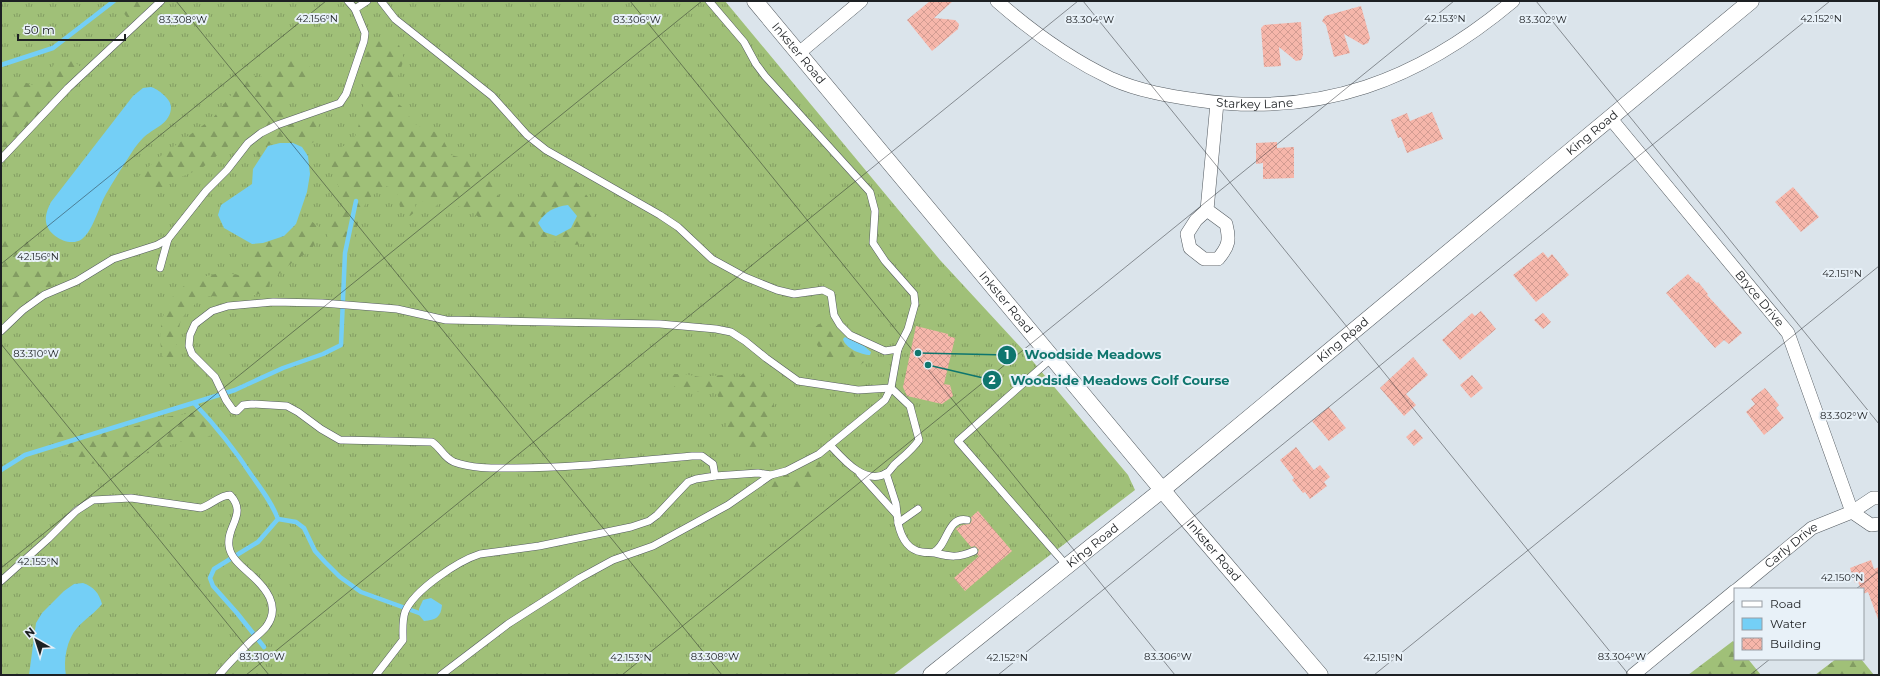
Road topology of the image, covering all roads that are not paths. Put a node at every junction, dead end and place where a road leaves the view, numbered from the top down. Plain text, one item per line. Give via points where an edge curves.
1 (161, 1) edge
2 (348, 1) edge
3 (367, 1) edge
4 (381, 1) edge
5 (709, 1) edge
6 (756, 1) edge
7 (861, 1) edge
8 (997, 1) edge
9 (1513, 1) edge
10 (1752, 1) edge
11 (355, 9) junction
12 (799, 53) junction
13 (1217, 103) junction
14 (1611, 119) junction
15 (1, 159) edge
16 (1207, 210) dead end
17 (168, 239) junction
18 (160, 268) dead end
19 (1, 331) edge
20 (898, 349) junction
21 (1053, 358) junction
22 (891, 388) junction
23 (830, 446) junction
24 (857, 471) junction
25 (886, 473) junction
26 (771, 475) junction
27 (715, 476) junction
28 (1162, 490) junction
29 (1879, 498) edge
30 (918, 508) dead end
31 (1852, 512) junction
32 (898, 516) junction
33 (967, 520) dead end
34 (898, 523) junction
35 (1879, 524) edge
36 (974, 551) dead end
37 (934, 552) junction
38 (1067, 566) junction
39 (1, 581) edge
40 (1739, 588) edge
41 (1734, 592) edge
42 (218, 675) edge
43 (376, 675) edge
44 (441, 675) edge
45 (931, 675) edge
46 (1320, 675) edge
47 (1633, 675) edge

1 - 15 lane via 64,92
2 - 11 lane
3 - 11 lane
4 - 20 lane via 395,19 492,96 527,135 546,150 660,215 678,227 712,259 745,277 794,294 823,290 830,294 840,325 850,335 885,351
5 - 20 lane via 744,42 765,76 870,192 875,211 873,243 914,294 908,329
6 - 12 street, Inkster Road
7 - 12 street
8 - 13 street, Starkey Lane via 1018,20 1062,50 1113,79 1160,94
9 - 13 street, Starkey Lane via 1449,49 1422,64 1366,88 1301,102 1259,106
10 - 14 street, King Road
11 - 17 lane via 365,33 344,99 333,106 277,125 248,143
12 - 21 street, Inkster Road
13 - 16 street
14 - 28 street, King Road
14 - 31 street, Bryce Drive via 1788,333
17 - 18 lane
17 - 19 lane via 113,259 77,281 44,295
20 - 22 lane
21 - 28 street, Inkster Road
21 - 38 lane via 958,440
22 - 23 lane via 886,400
22 - 25 lane via 910,406 918,440 913,450
22 - 27 lane via 858,390 798,381 731,332 660,324 446,320 397,309 273,302 228,306 212,311 194,324 190,335 189,346 192,354 215,377 233,410 237,411 243,405 252,404 287,406 340,440 432,442 447,459 469,466 528,468 702,456 713,464
23 - 24 lane
23 - 26 lane via 800,464
24 - 25 lane via 866,475
24 - 32 lane
25 - 32 lane
26 - 27 lane
26 - 44 lane via 728,505 680,532 653,546 614,560 580,578 508,624
27 - 43 lane via 688,482 649,521 545,544 480,554 454,565 429,584 412,602 403,623 404,640
28 - 38 street, King Road
28 - 46 street, Inkster Road
29 - 31 street, Carly Drive via 1874,498
30 - 34 lane
31 - 35 street via 1871,525
31 - 40 street, Carly Drive via 1812,528
32 - 34 lane
33 - 37 lane via 961,518 954,522 941,547
34 - 37 lane via 905,542 914,550 923,553
36 - 37 lane via 962,556 945,556
38 - 45 street, King Road
39 - 42 lane via 76,511 93,500 131,498 201,508 224,495 230,495 238,507 228,540 229,547 236,560 266,588 272,618
41 - 47 street

